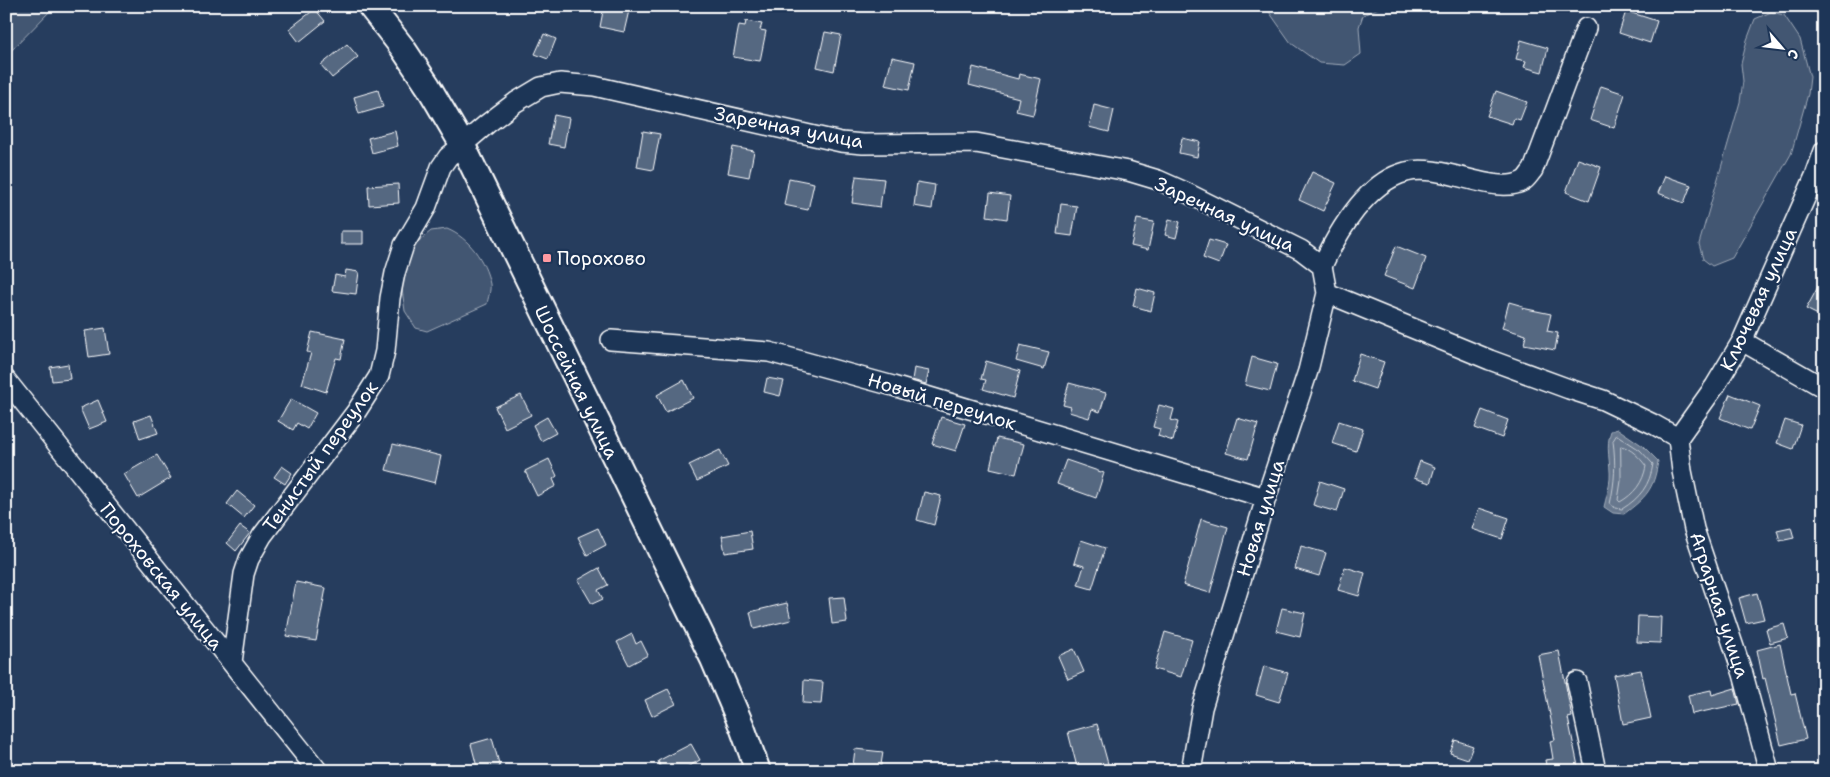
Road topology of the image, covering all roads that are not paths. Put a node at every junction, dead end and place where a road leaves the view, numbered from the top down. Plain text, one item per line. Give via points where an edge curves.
1 (370, 6) edge
2 (1586, 28) dead end
3 (462, 144) junction
4 (1824, 151) edge
5 (1322, 266) junction
6 (1326, 293) junction
7 (611, 340) dead end
8 (1742, 341) junction
9 (6, 380) edge
10 (1824, 388) edge
11 (1678, 438) junction
12 (1266, 498) junction
13 (232, 662) junction
14 (1577, 682) dead end
15 (318, 771) edge
16 (758, 771) edge
17 (1191, 771) edge
18 (1596, 771) edge
19 (1769, 771) edge

1 - 3 main road, Шоссейная улица via 402,47
2 - 5 street via 1533,170 1524,181 1499,185 1430,170 1407,171 1387,179 1346,223
3 - 5 street, Заречная улица via 540,87 560,83 594,86 841,142 976,143 1128,171 1185,192 1301,250
3 - 13 street, Тенистый переулок via 440,167 426,208 404,245 390,298 379,376 356,412 262,536 249,559
3 - 16 main road, Шоссейная улица via 712,660
4 - 8 street, Ключевая улица
5 - 6 street, Новая улица
6 - 11 street via 1490,360 1585,392
6 - 12 street, Новая улица via 1308,371
7 - 12 street, Новый переулок via 776,354 894,386
8 - 10 street
8 - 11 street, Ключевая улица
9 - 13 street, Пороховская улица
11 - 19 street, Аграрная улица via 1694,529 1743,674
12 - 17 street, Новая улица via 1202,708
13 - 15 street, Пороховская улица
14 - 18 street

